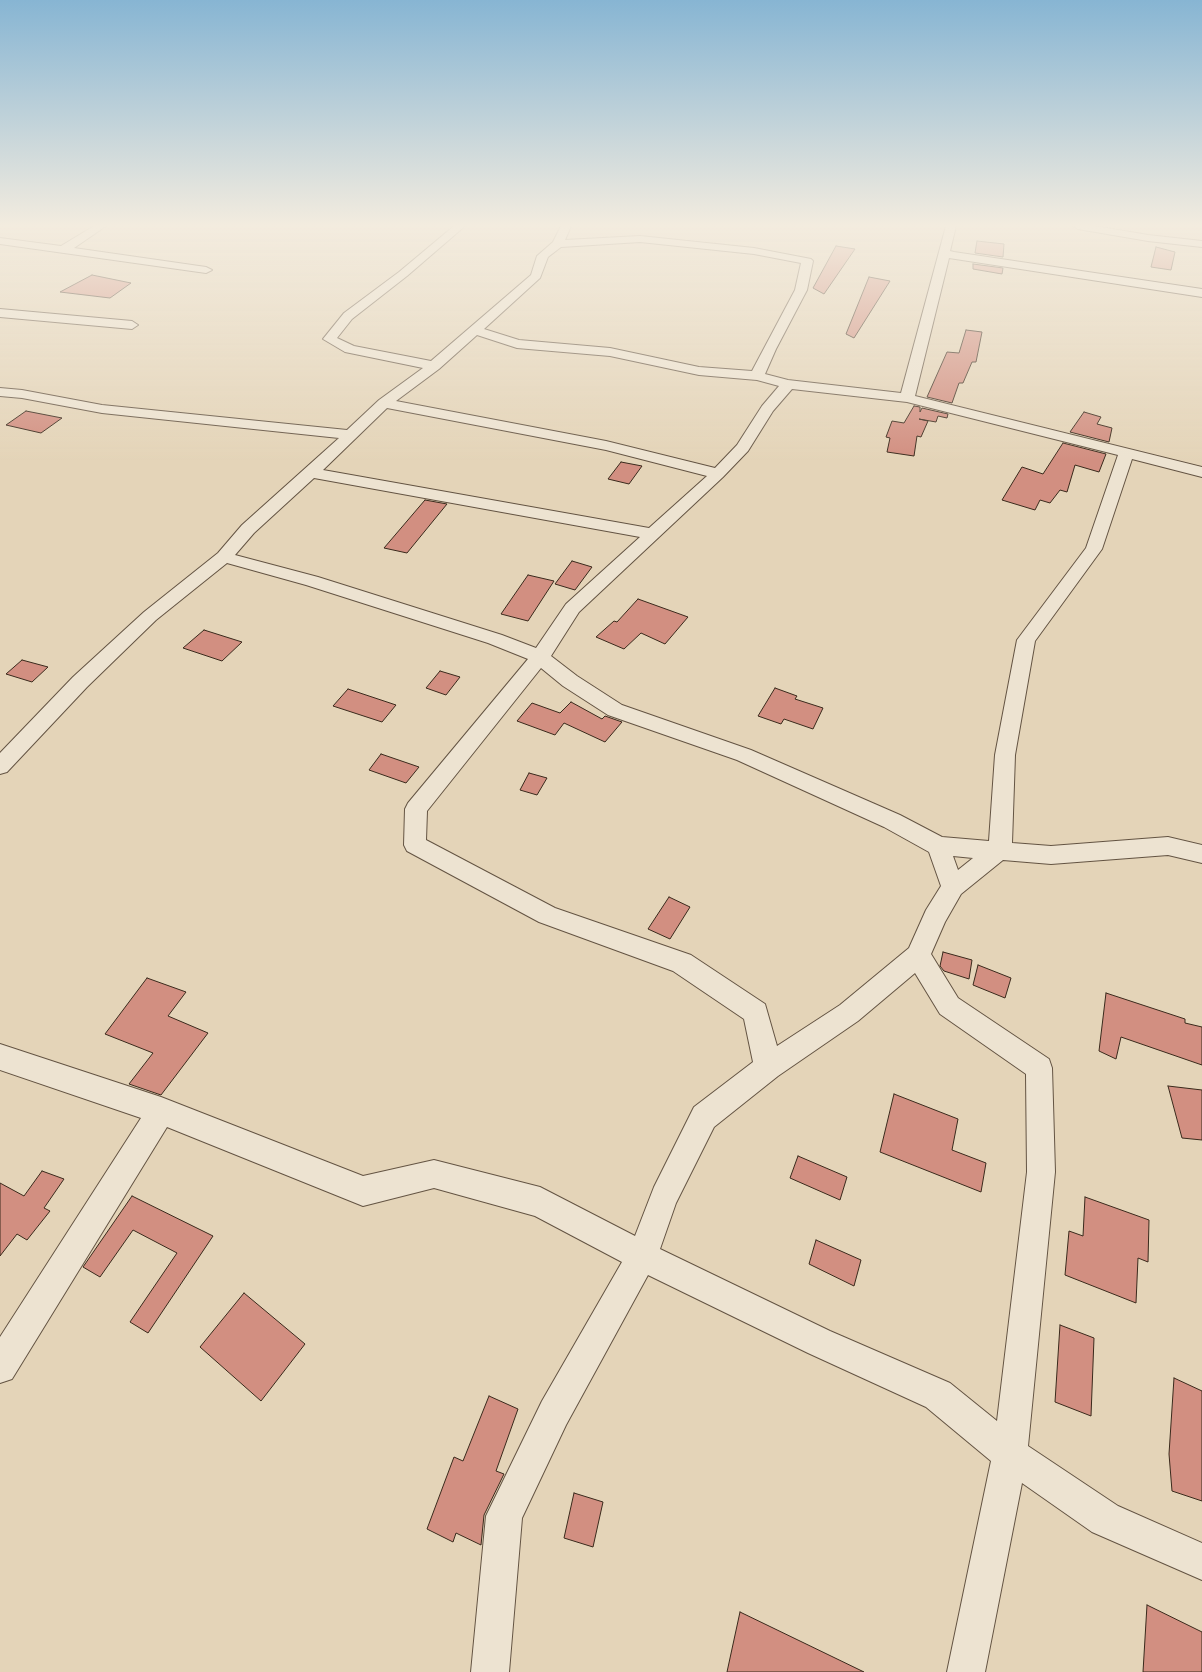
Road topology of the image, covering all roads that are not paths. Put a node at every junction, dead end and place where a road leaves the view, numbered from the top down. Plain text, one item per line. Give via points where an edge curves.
1 (364, 304) edge
2 (504, 304) edge
3 (793, 304) edge
4 (930, 304) edge
5 (0, 313) edge
6 (132, 325) dead end
7 (475, 330) junction
8 (434, 366) junction
9 (757, 376) junction
10 (788, 384) junction
11 (4, 398) edge
12 (906, 398) junction
13 (384, 403) junction
14 (351, 435) junction
15 (1126, 453) junction
16 (1202, 472) edge
17 (310, 473) junction
18 (718, 474) junction
19 (652, 534) junction
20 (224, 557) junction
21 (540, 657) junction
22 (0, 766) edge
23 (938, 846) junction
24 (1000, 850) junction
25 (1202, 854) edge
26 (953, 887) junction
27 (918, 955) junction
28 (0, 1057) edge
29 (768, 1067) junction
30 (161, 1111) junction
31 (642, 1256) junction
32 (0, 1367) edge
33 (1010, 1454) junction
34 (1202, 1562) edge
35 (490, 1672) edge
36 (966, 1672) edge

1 - 8 street via 348,316 330,339 350,349
2 - 7 street
3 - 9 street
4 - 12 street
5 - 6 street
7 - 8 street
7 - 9 street via 517,344 610,352 699,371
8 - 13 street
9 - 10 street
10 - 12 street
10 - 18 street via 767,408 743,448
11 - 14 street via 22,394 102,409
12 - 15 street
13 - 14 street
13 - 18 street via 606,446
14 - 17 street
15 - 16 street
15 - 24 street via 1094,548 1026,640 1005,755
17 - 19 street
17 - 20 street via 248,529
18 - 19 street
19 - 21 street via 572,608
20 - 21 street via 312,580 495,639
20 - 22 street via 150,616 80,682
21 - 23 street via 615,710 744,755 892,821
21 - 29 street via 416,809 415,845 547,915 682,963 756,1012
23 - 24 street
23 - 26 street
24 - 25 street via 1051,855 1168,846
24 - 26 street
26 - 27 street
27 - 29 street via 850,1013
27 - 33 street via 949,1006 1039,1068 1041,1172
28 - 30 street
29 - 31 street via 704,1117 664,1197
30 - 31 street via 363,1191 434,1174 540,1202
30 - 32 street
31 - 33 street via 819,1342 938,1395
31 - 35 street via 554,1413 504,1516
33 - 34 street via 1105,1519
33 - 36 street

